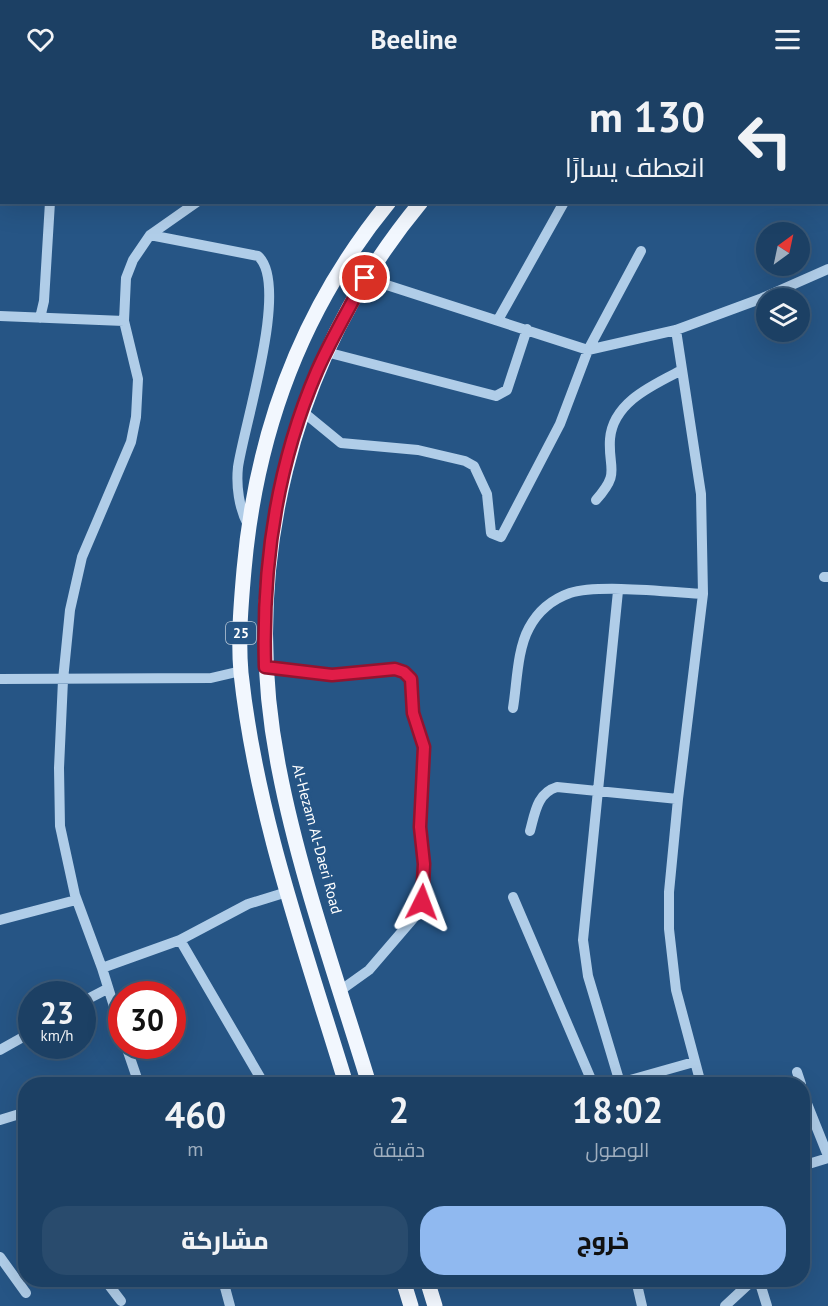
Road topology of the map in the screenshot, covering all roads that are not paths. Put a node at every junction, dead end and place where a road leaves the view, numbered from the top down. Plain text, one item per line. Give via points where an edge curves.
1 (50, 204) edge
2 (194, 204) edge
3 (387, 204) edge
4 (420, 204) edge
5 (562, 204) dead end
6 (150, 235) junction
7 (641, 251) dead end
8 (828, 269) edge
9 (365, 278) junction
10 (0, 316) edge
11 (40, 318) junction
12 (498, 320) junction
13 (124, 321) junction
14 (527, 329) junction
15 (676, 330) junction
16 (588, 350) junction
17 (326, 352) junction
18 (682, 370) junction
19 (302, 411) junction
20 (596, 500) dead end
21 (248, 525) junction
22 (618, 591) junction
23 (703, 594) junction
24 (265, 667) junction
25 (241, 671) junction
26 (0, 679) edge
27 (63, 680) junction
28 (513, 708) dead end
29 (597, 792) junction
30 (678, 799) junction
31 (530, 831) dead end
32 (287, 892) junction
33 (513, 897) dead end
34 (76, 900) junction
35 (0, 920) edge
36 (180, 939) junction
37 (102, 968) junction
38 (107, 988) junction
39 (341, 990) junction
40 (108, 991) edge
41 (96, 994) edge
42 (18, 1040) edge
43 (0, 1050) edge
44 (130, 1059) edge
45 (694, 1062) junction
46 (797, 1072) dead end
47 (136, 1077) edge
48 (260, 1077) edge
49 (344, 1077) edge
50 (367, 1077) edge
51 (590, 1077) edge
52 (616, 1077) edge
53 (642, 1077) edge
54 (699, 1077) edge
55 (799, 1077) edge
56 (810, 1111) edge
57 (18, 1114) edge
58 (0, 1120) edge
59 (828, 1157) edge
60 (810, 1163) edge
61 (0, 1257) edge
62 (18, 1282) edge
63 (22, 1287) edge
64 (110, 1287) edge
65 (226, 1287) edge
66 (405, 1287) edge
67 (429, 1287) edge
68 (638, 1287) edge
69 (745, 1287) edge
70 (761, 1287) edge
71 (26, 1293) dead end
72 (121, 1301) dead end
73 (230, 1306) edge
74 (411, 1306) edge
75 (435, 1306) edge
76 (642, 1306) edge
77 (725, 1306) edge
78 (767, 1306) edge

1 - 11 street
2 - 6 street
3 - 21 main road, 25 via 339,270 282,386 260,457
4 - 9 main road, Al-Hezam Al-Daeri Road / 25
5 - 12 street
6 - 13 street via 126,278
6 - 21 street via 258,256 266,262 270,280 260,371 238,468 240,510
7 - 16 street
8 - 15 street
9 - 12 street
9 - 17 main road, Al-Hezam Al-Daeri Road / 25
10 - 11 street
11 - 13 street
12 - 14 street
13 - 27 street via 138,379 136,417 127,452 82,557 70,610
14 - 16 street
14 - 17 street via 507,390 496,396
15 - 16 street
15 - 18 street
16 - 19 street via 560,424 501,537 491,533 487,494 474,466 418,450 341,443
17 - 19 main road, Al-Hezam Al-Daeri Road / 25
18 - 20 street via 640,392 620,412 610,438 613,467 609,485
18 - 23 street via 701,494
19 - 24 main road, Al-Hezam Al-Daeri Road / 25 via 275,512 264,622
21 - 25 main road, 25 via 241,607
22 - 23 street
22 - 28 street via 572,593 550,602 537,616 528,628
22 - 29 street
23 - 30 street
24 - 39 main road, Al-Hezam Al-Daeri Road / 25 via 287,808
24 - 39 street via 332,675 395,669 411,679 413,713 424,747 422,902 418,913 369,970
25 - 27 street via 211,678
25 - 32 main road, 25 via 264,808
26 - 27 street
27 - 34 street via 60,826
29 - 30 street
29 - 31 street via 548,790 537,805
29 - 52 street via 584,959
30 - 45 street via 669,929 676,990
32 - 36 street via 248,904
32 - 49 main road, 25
33 - 51 street
34 - 35 street
34 - 37 street
36 - 37 street
36 - 48 street
37 - 38 street
38 - 40 street
38 - 41 street
39 - 50 main road, Al-Hezam Al-Daeri Road / 25
42 - 43 street
44 - 47 street
45 - 53 street
45 - 54 street
46 - 55 street
56 - 59 street
57 - 58 street
59 - 60 street
61 - 62 street
63 - 71 street
64 - 72 street
65 - 73 street
66 - 74 main road
67 - 75 main road
68 - 76 street
69 - 77 street
70 - 78 street

